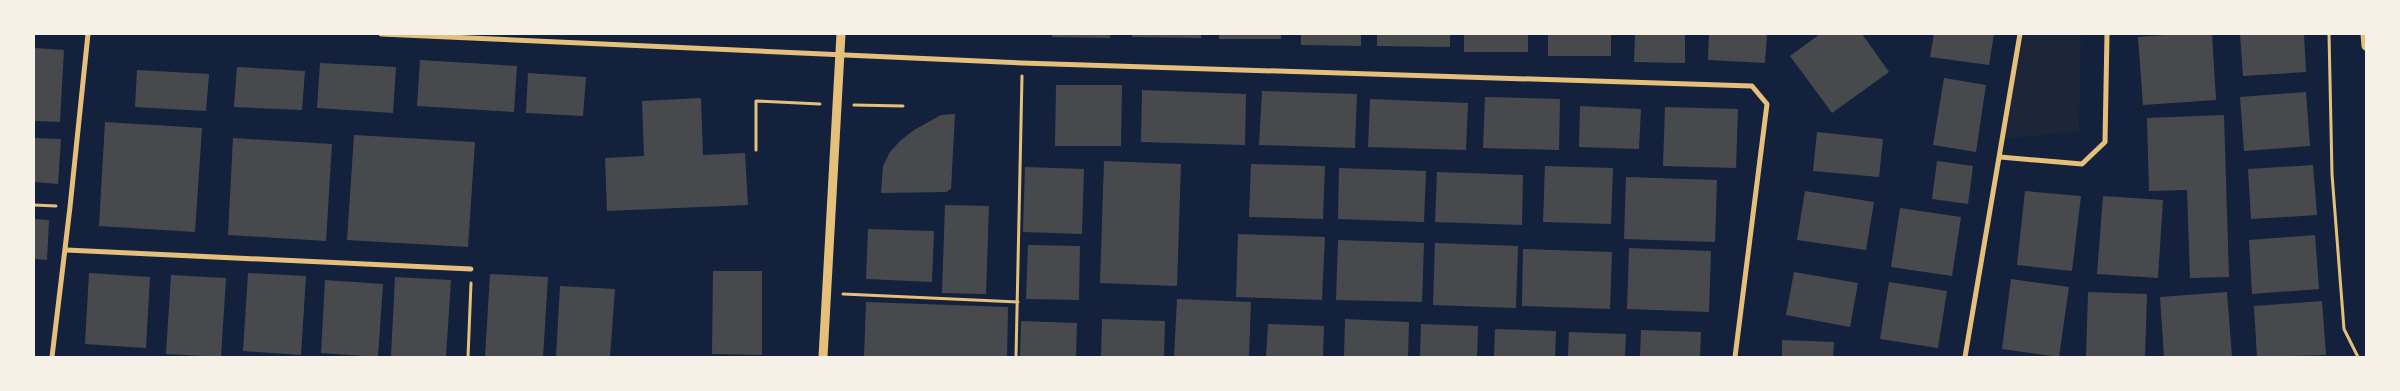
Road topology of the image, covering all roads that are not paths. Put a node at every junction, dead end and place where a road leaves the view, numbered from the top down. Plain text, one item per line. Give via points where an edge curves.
1 (88, 34) edge
2 (381, 34) edge
3 (841, 34) edge
4 (2020, 34) edge
5 (2107, 34) edge
6 (2365, 34) edge
7 (2366, 46) edge
8 (840, 54) junction
9 (2000, 157) junction
10 (66, 250) junction
11 (471, 269) road end
12 (52, 357) edge
13 (823, 357) edge
14 (1735, 357) edge
15 (1965, 357) edge

1 - 10 street
2 - 8 street
3 - 8 street
4 - 9 street
5 - 9 street via 2105,142 2082,164
6 - 7 street
8 - 13 street
8 - 14 street via 1022,63 1752,86 1766,104
9 - 15 street
10 - 11 street
10 - 12 street

